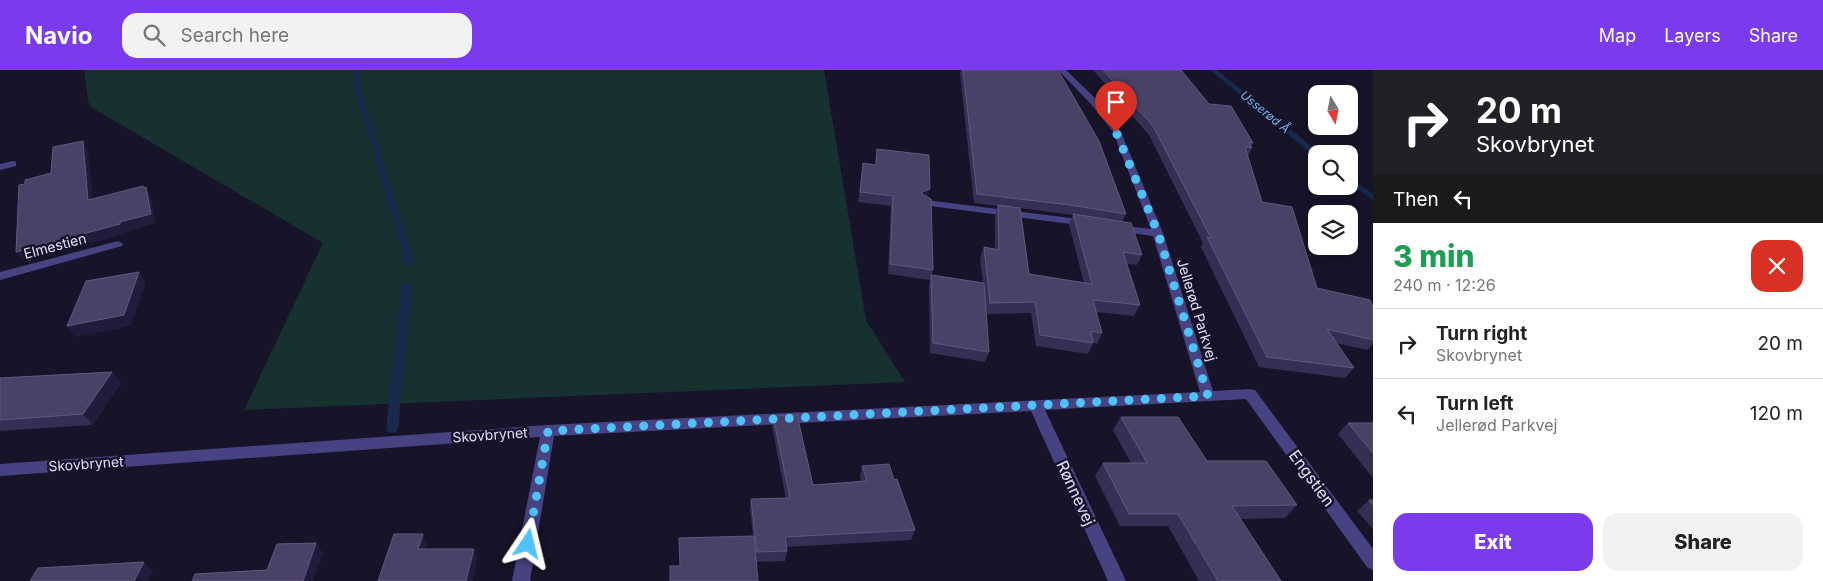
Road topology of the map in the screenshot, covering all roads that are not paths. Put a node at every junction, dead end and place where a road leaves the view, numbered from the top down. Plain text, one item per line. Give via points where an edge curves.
1 (1062, 70) edge
2 (13, 164) dead end
3 (0, 167) edge
4 (926, 203) edge
5 (1158, 233) junction
6 (118, 244) dead end
7 (0, 276) edge
8 (1250, 394) joint
9 (1208, 396) junction
10 (1035, 404) junction
11 (548, 431) junction
12 (0, 470) edge
13 (1373, 562) edge
14 (521, 581) edge
15 (1117, 581) edge

1 - 5 street, Jellerød Parkvej via 1116,132
2 - 3 street
4 - 5 street
5 - 9 street, Jellerød Parkvej
6 - 7 street, Elmestien
8 - 9 street, Skovbrynet
8 - 13 street, Engstien
9 - 10 street, Skovbrynet
10 - 11 street, Skovbrynet
10 - 15 street, Rønnevej
11 - 12 street, Skovbrynet
11 - 14 street

